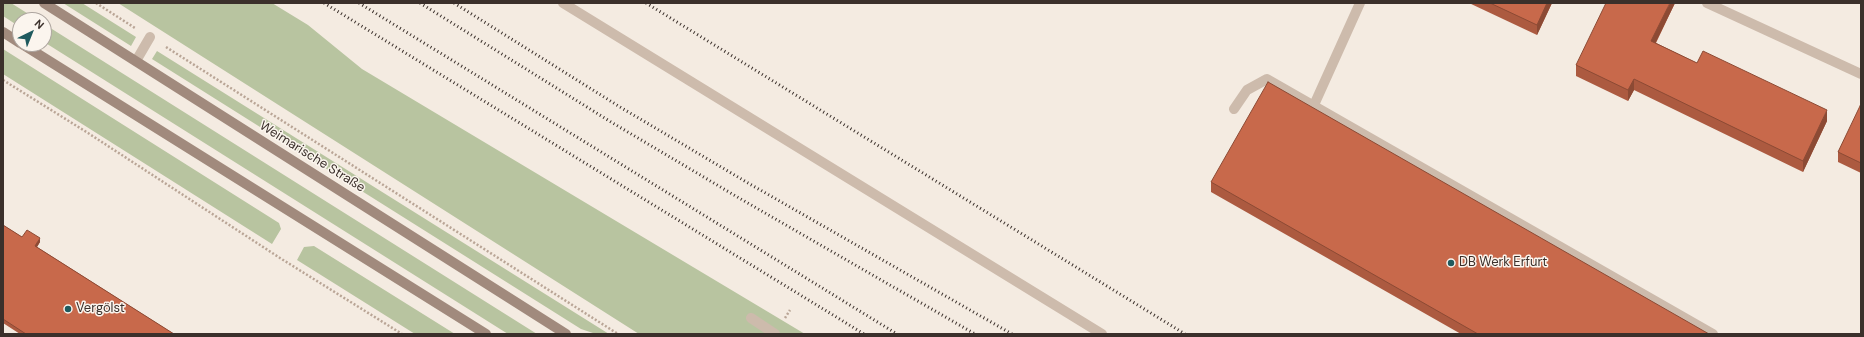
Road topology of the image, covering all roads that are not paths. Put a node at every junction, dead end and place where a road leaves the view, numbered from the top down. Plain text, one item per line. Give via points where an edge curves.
1 (44, 3) edge
2 (563, 3) edge
3 (1360, 3) edge
4 (1707, 3) edge
5 (3, 32) edge
6 (150, 37) road end
7 (12, 38) edge
8 (35, 52) edge
9 (136, 61) junction
10 (1861, 74) edge
11 (1314, 105) junction
12 (1234, 109) dead end
13 (751, 318) dead end
14 (486, 334) edge
15 (566, 334) edge
16 (775, 334) edge
17 (1102, 334) edge
18 (1713, 334) edge

1 - 9 main road, Weimarische Straße
2 - 17 lane
3 - 11 lane
4 - 10 lane
5 - 7 main road
6 - 9 lane
8 - 14 main road
9 - 15 main road, Weimarische Straße
11 - 12 lane via 1267,79 1247,90
11 - 18 lane
13 - 16 lane

